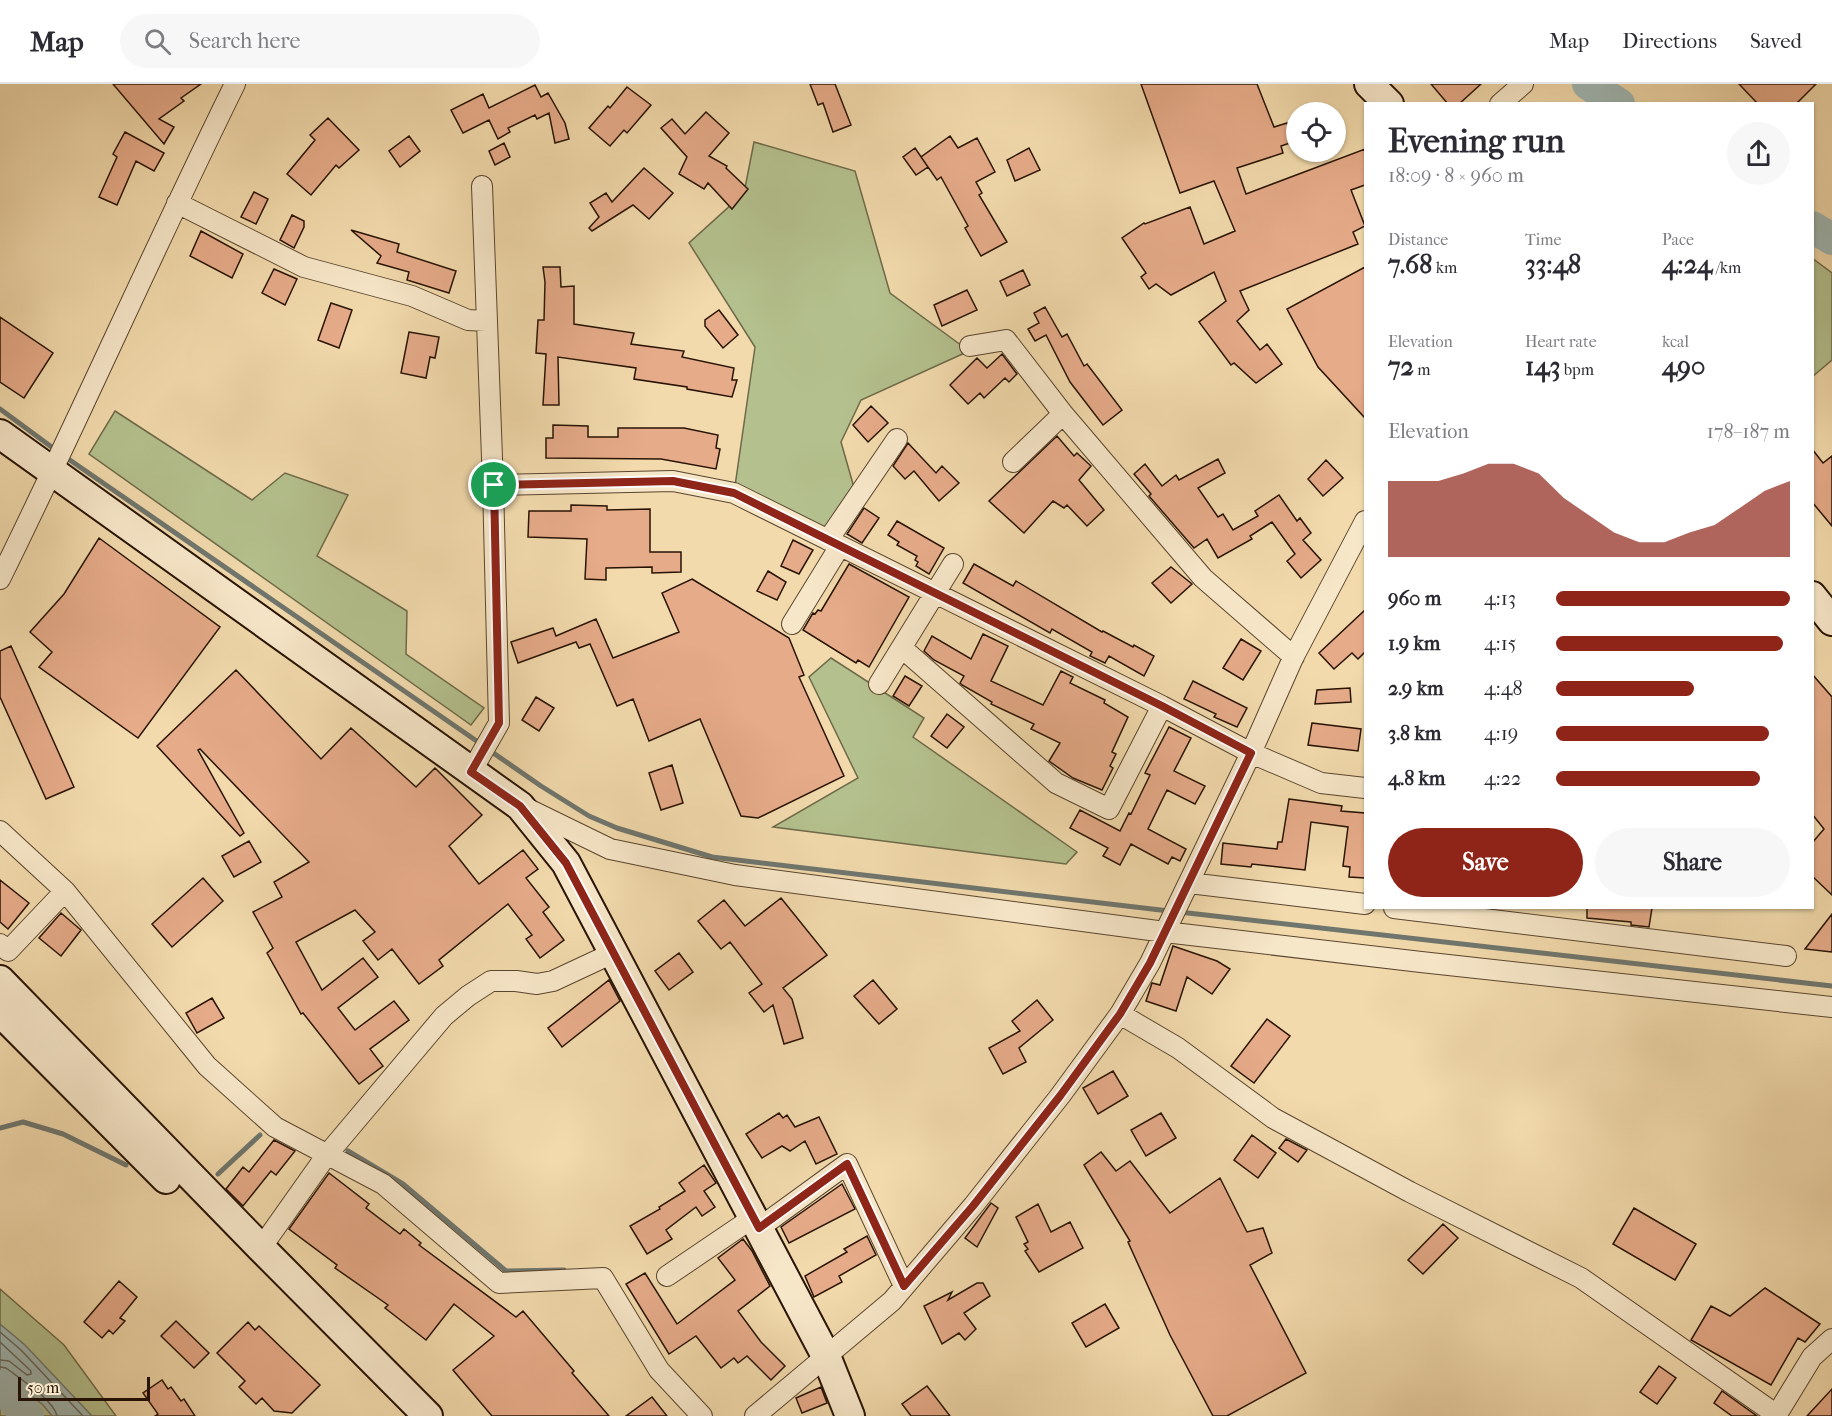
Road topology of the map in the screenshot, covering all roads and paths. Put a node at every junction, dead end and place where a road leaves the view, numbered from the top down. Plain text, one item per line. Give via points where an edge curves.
1 (235, 84) edge
2 (1369, 84) edge
3 (1523, 84) edge
4 (1387, 102) edge
5 (1502, 102) edge
6 (482, 186) dead end
7 (177, 202) junction
8 (486, 321) junction
9 (970, 346) dead end
10 (1063, 414) junction
11 (0, 434) edge
12 (897, 439) dead end
13 (1013, 462) dead end
14 (55, 467) junction
15 (494, 485) junction
16 (1364, 523) edge
17 (834, 543) junction
18 (953, 564) dead end
19 (0, 579) edge
20 (936, 594) junction
21 (1814, 598) edge
22 (1832, 621) edge
23 (792, 624) dead end
24 (902, 648) junction
25 (1294, 657) junction
26 (879, 684) dead end
27 (1162, 706) junction
28 (1251, 753) junction
29 (475, 765) junction
30 (1364, 788) edge
31 (520, 806) junction
32 (0, 831) edge
33 (1186, 889) junction
34 (65, 891) junction
35 (1364, 904) edge
36 (1417, 909) edge
37 (1440, 910) edge
38 (1541, 917) edge
39 (1167, 928) junction
40 (3, 952) edge
41 (613, 953) junction
42 (1786, 956) dead end
43 (0, 980) edge
44 (1832, 1007) edge
45 (0, 1012) edge
46 (1120, 1014) junction
47 (326, 1156) junction
48 (756, 1222) junction
49 (261, 1248) junction
50 (667, 1276) dead end
51 (904, 1286) junction
52 (1832, 1339) edge
53 (826, 1356) junction
54 (1776, 1415) edge
55 (403, 1416) edge
56 (428, 1416) edge
57 (702, 1416) edge
58 (755, 1416) edge
59 (850, 1416) edge

1 - 7 street
2 - 4 street
3 - 5 street
6 - 8 street
7 - 8 street via 304,267 412,296 468,320
7 - 14 street
8 - 15 street
9 - 10 street via 1006,340
10 - 13 street
10 - 25 street via 1203,578
11 - 14 street
12 - 17 street
14 - 19 street
14 - 29 street
15 - 17 street via 673,481 734,493
15 - 29 street via 499,723
16 - 25 street
17 - 20 street
17 - 23 street
18 - 20 street
20 - 24 street
20 - 27 street
21 - 22 street
24 - 26 street
24 - 27 street via 1056,783 1109,809
25 - 28 street
27 - 28 street
28 - 30 street via 1321,783
28 - 33 street
29 - 31 street
31 - 39 street via 610,849 735,875
31 - 41 street via 566,863
32 - 34 street
33 - 35 street
33 - 39 street
34 - 40 street
34 - 47 street via 207,1066 275,1127
36 - 37 street
37 - 38 street
38 - 42 street
39 - 44 street
39 - 46 street
41 - 47 street via 553,981 491,981 468,996 444,1016
41 - 48 street
43 - 49 street
45 - 55 street
46 - 51 street via 1060,1096
46 - 54 street via 1178,1048 1273,1118 1581,1278
47 - 49 street
47 - 57 street via 383,1184 499,1283 603,1278 658,1370
48 - 50 street
48 - 51 street via 847,1164
48 - 53 street
49 - 56 street
51 - 53 street
52 - 54 street via 1812,1357
53 - 58 street
53 - 59 street

